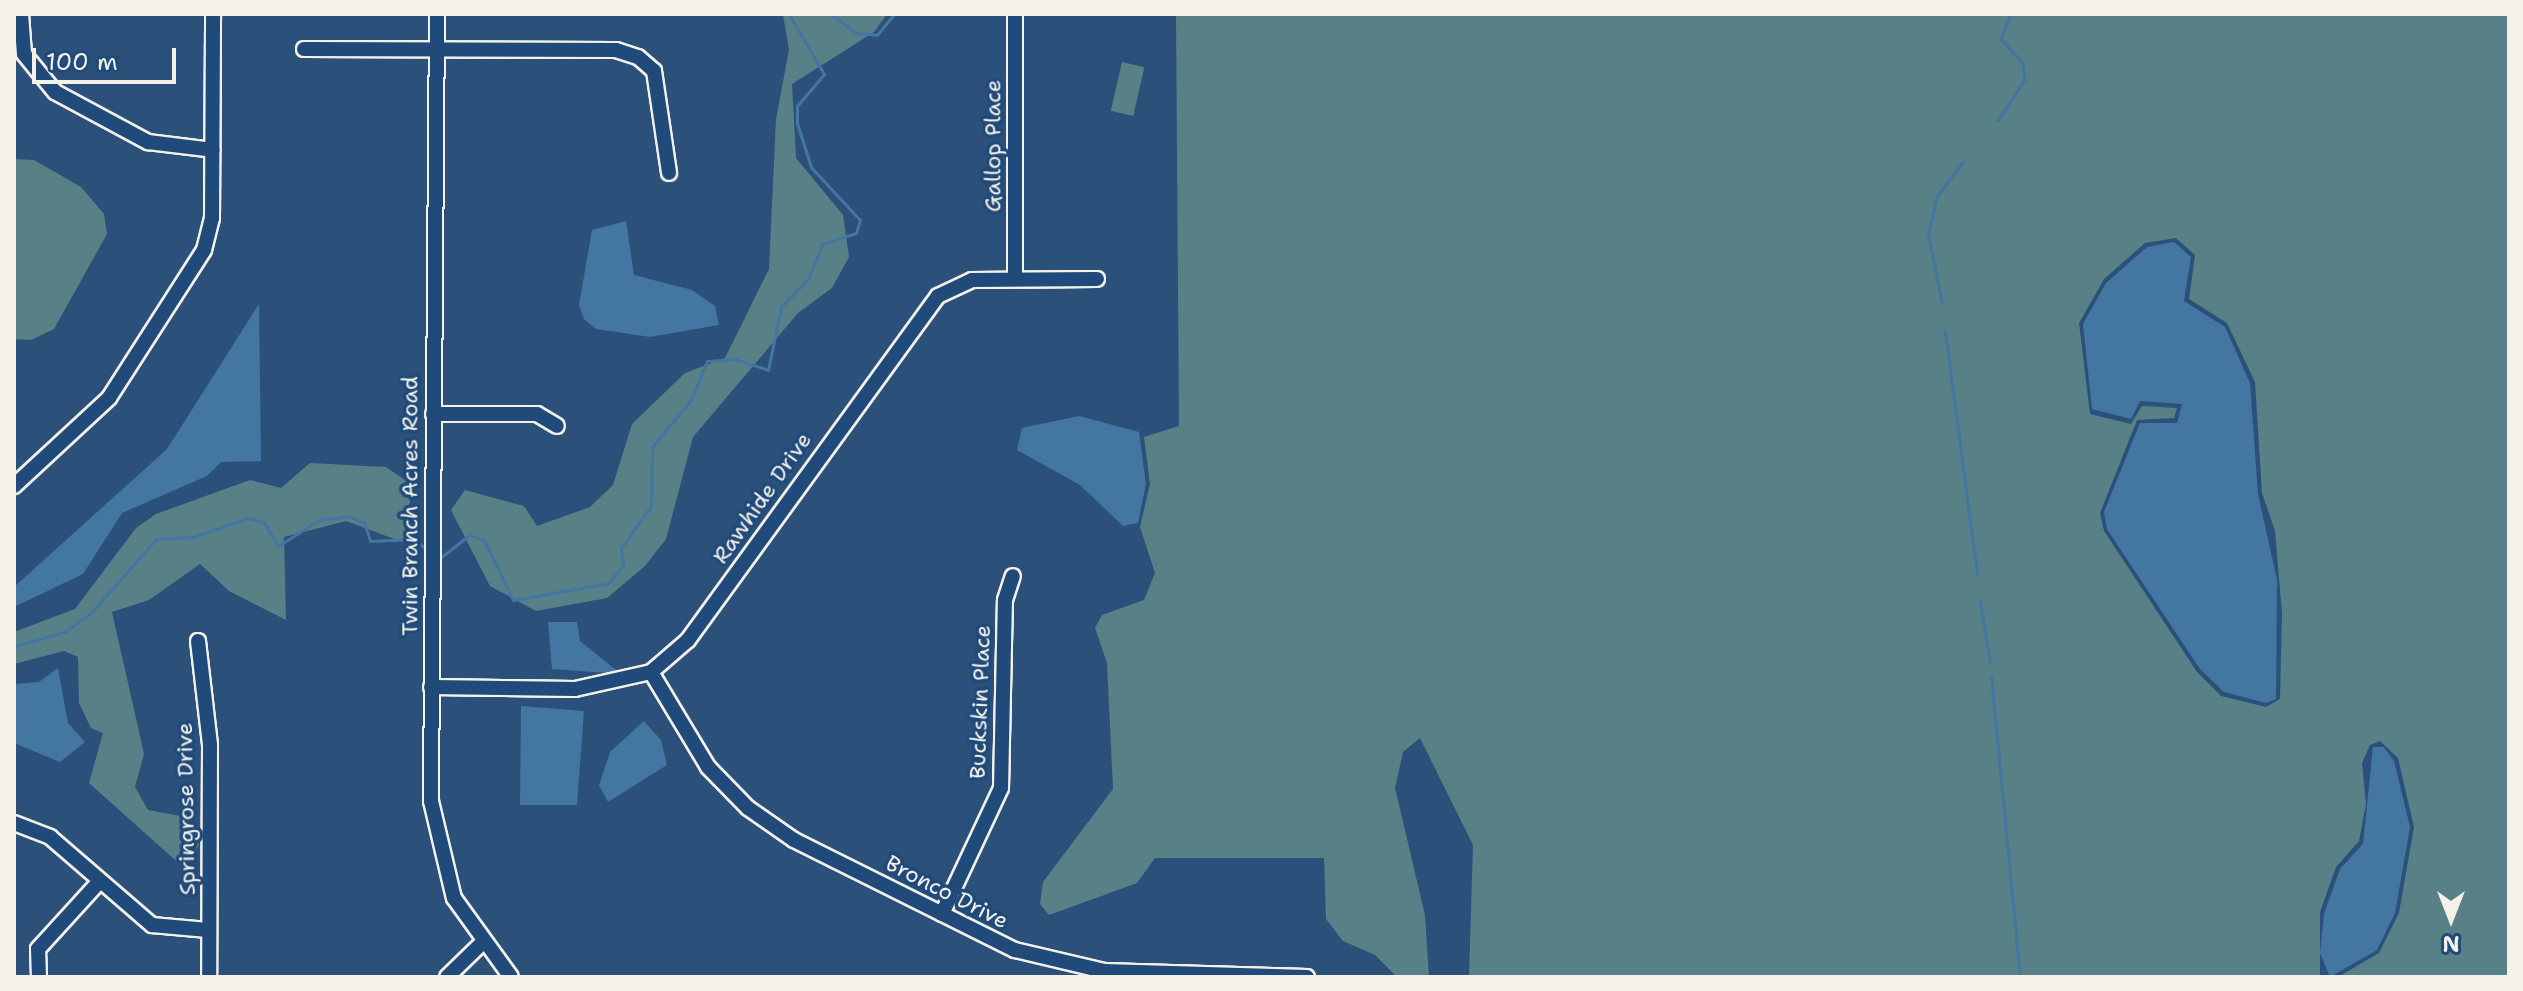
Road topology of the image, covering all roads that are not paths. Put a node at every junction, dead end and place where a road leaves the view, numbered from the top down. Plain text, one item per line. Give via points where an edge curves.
1 (21, 14) edge
2 (213, 14) edge
3 (437, 14) edge
4 (1015, 14) edge
5 (304, 49) dead end
6 (435, 50) junction
7 (213, 150) junction
8 (669, 173) dead end
9 (1015, 279) junction
10 (1097, 279) dead end
11 (433, 414) junction
12 (557, 426) dead end
13 (14, 486) edge
14 (1013, 576) dead end
15 (198, 641) dead end
16 (651, 672) junction
17 (431, 687) junction
18 (14, 823) edge
19 (99, 882) junction
20 (942, 914) junction
21 (208, 930) junction
22 (481, 944) junction
23 (39, 977) edge
24 (209, 977) edge
25 (447, 977) edge
26 (511, 977) edge
27 (1307, 977) edge

1 - 7 street via 24,54 55,92 148,142
2 - 7 street
3 - 6 street, Twin Branch Acres Road
4 - 9 street, Gallop Place
5 - 6 street
6 - 8 street via 616,50 638,57 654,71
6 - 11 street, Twin Branch Acres Road
7 - 13 street via 204,250 109,398
9 - 10 street, Rawhide Drive
9 - 16 street, Rawhide Drive via 972,280 921,312 688,640
11 - 12 street via 537,414
11 - 17 street, Twin Branch Acres Road
14 - 20 street, Buckskin Place via 1005,600 1001,788
15 - 21 street, Springrose Drive via 210,745
16 - 17 street, Rawhide Drive via 575,689
16 - 20 street, Bronco Drive via 708,767 748,808 794,840
17 - 22 street, Twin Branch Acres Road via 436,842 454,898
18 - 19 street via 50,837
19 - 21 street via 152,925
19 - 23 street via 38,949
20 - 27 street, Bronco Drive via 1066,966
21 - 24 street, Springrose Drive
22 - 25 street
22 - 26 street, Twin Branch Acres Road

